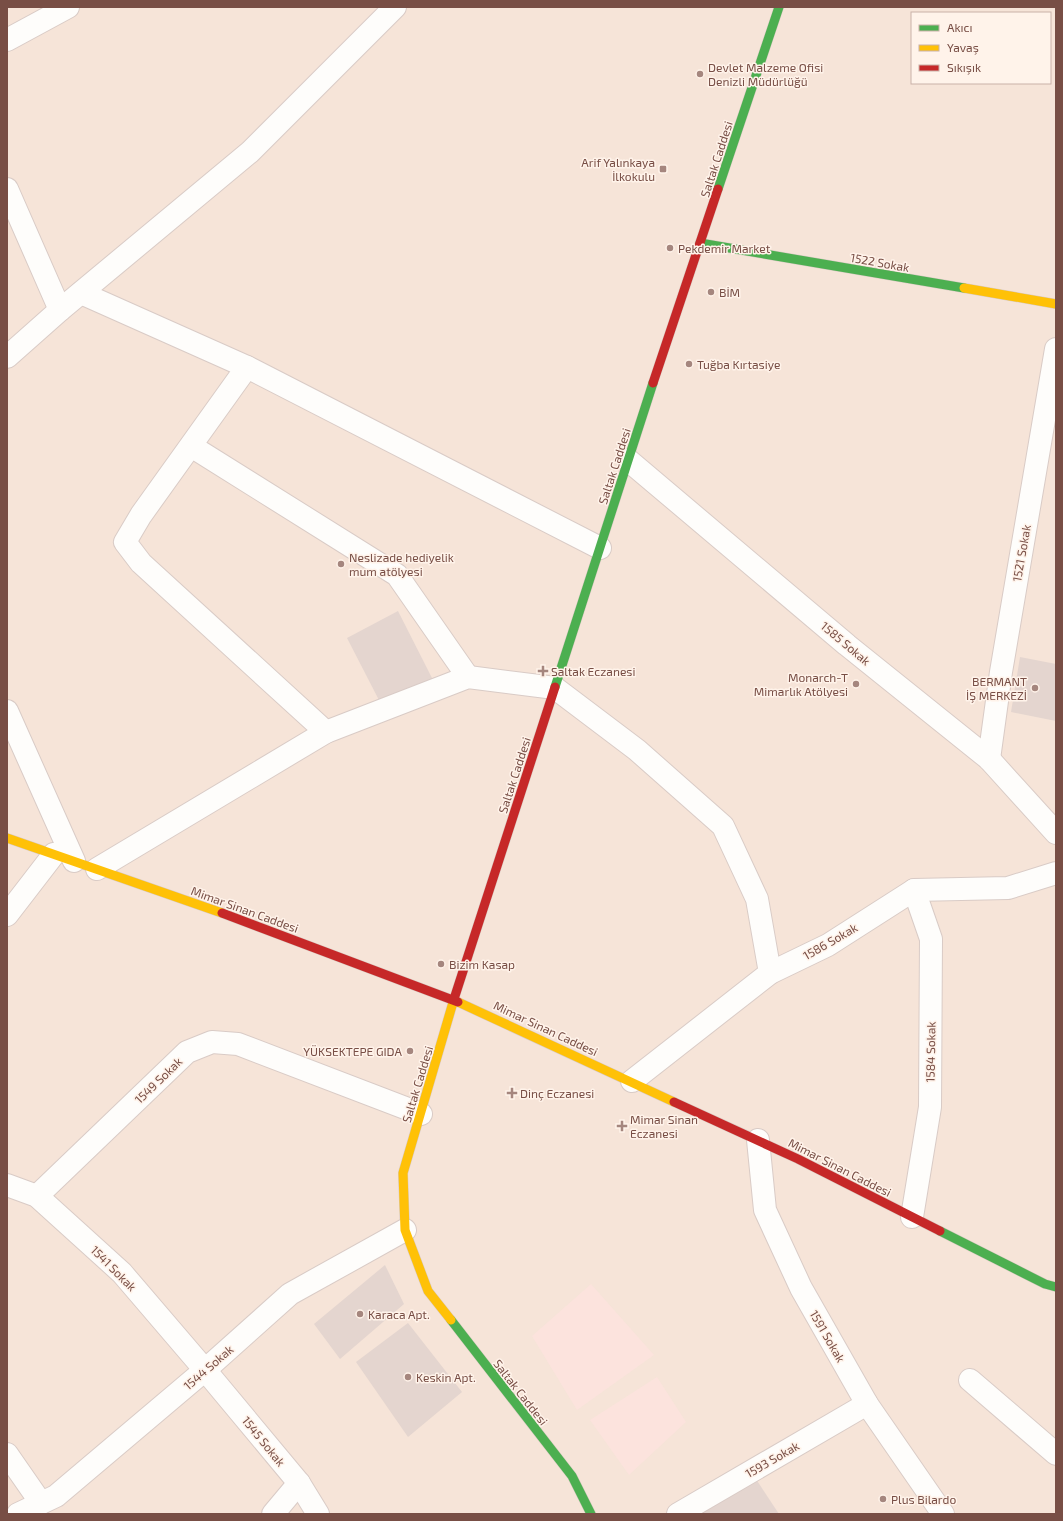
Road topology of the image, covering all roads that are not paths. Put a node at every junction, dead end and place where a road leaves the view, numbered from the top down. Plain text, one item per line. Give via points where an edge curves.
1 (68, 7) edge
2 (395, 7) edge
3 (779, 7) edge
4 (7, 40) edge
5 (7, 189) edge
6 (700, 243) junction
7 (81, 293) junction
8 (1056, 304) edge
9 (60, 310) junction
10 (1056, 349) edge
11 (7, 357) edge
12 (247, 368) junction
13 (191, 446) junction
14 (628, 460) junction
15 (600, 548) junction
16 (468, 677) junction
17 (555, 688) junction
18 (7, 711) edge
19 (326, 732) junction
20 (989, 759) junction
21 (1056, 834) edge
22 (7, 838) edge
23 (64, 858) junction
24 (97, 869) junction
25 (1056, 873) edge
26 (914, 890) junction
27 (7, 915) edge
28 (770, 973) junction
29 (454, 1000) junction
30 (632, 1081) junction
31 (421, 1114) junction
32 (758, 1140) junction
33 (7, 1185) edge
34 (37, 1196) junction
35 (912, 1217) junction
36 (405, 1230) junction
37 (1056, 1287) edge
38 (205, 1370) junction
39 (970, 1380) dead end
40 (867, 1404) junction
41 (7, 1454) edge
42 (1056, 1454) edge
43 (298, 1483) junction
44 (41, 1503) junction
45 (18, 1514) edge
46 (273, 1514) edge
47 (318, 1514) edge
48 (591, 1514) edge
49 (678, 1514) edge
50 (943, 1514) edge

1 - 4 street
2 - 7 street via 250,152
3 - 6 main road, Saltak Caddesi
5 - 9 street
6 - 8 main road, 1522 Sokak
6 - 14 main road, Saltak Caddesi
7 - 9 street
7 - 12 street
9 - 11 street
10 - 20 street, 1521 Sokak via 1001,672
12 - 13 street
12 - 15 street
13 - 16 street via 397,575
13 - 19 street via 141,515 125,542 141,563
14 - 15 main road, Saltak Caddesi
14 - 20 street, 1585 Sokak via 847,645
15 - 17 main road, Saltak Caddesi
16 - 17 street
16 - 19 street
17 - 28 street via 637,750 723,826 757,899
17 - 29 main road, Saltak Caddesi
18 - 23 street
19 - 24 street
20 - 21 street, 1585 Sokak
22 - 23 main road, Mimar Sinan Caddesi
23 - 24 main road, Mimar Sinan Caddesi
23 - 27 street
24 - 29 main road, Mimar Sinan Caddesi via 205,906
25 - 26 street via 1008,888
26 - 28 street, 1586 Sokak via 828,946
26 - 35 street, 1584 Sokak via 931,939 930,1107
28 - 30 street, 1586 Sokak
29 - 30 main road, Mimar Sinan Caddesi
29 - 31 main road, Saltak Caddesi
30 - 32 main road, Mimar Sinan Caddesi
31 - 34 street, 1549 Sokak via 238,1044 212,1042 187,1052
31 - 36 main road, Saltak Caddesi via 403,1173
32 - 35 main road, Mimar Sinan Caddesi
32 - 40 street, 1591 Sokak via 766,1210 801,1288
33 - 34 street, 1541 Sokak
34 - 38 street, 1541 Sokak via 122,1273
35 - 37 main road, Mimar Sinan Caddesi via 1045,1284
36 - 38 street, 1544 Sokak via 290,1294
36 - 48 main road, Saltak Caddesi via 428,1291 572,1476
38 - 43 street, 1545 Sokak
38 - 44 street, 1544 Sokak via 56,1496
39 - 42 street
40 - 49 street, 1593 Sokak
40 - 50 street, 1591 Sokak
41 - 44 street
43 - 46 street
43 - 47 street, 1545 Sokak
44 - 45 street, 1544 Sokak

